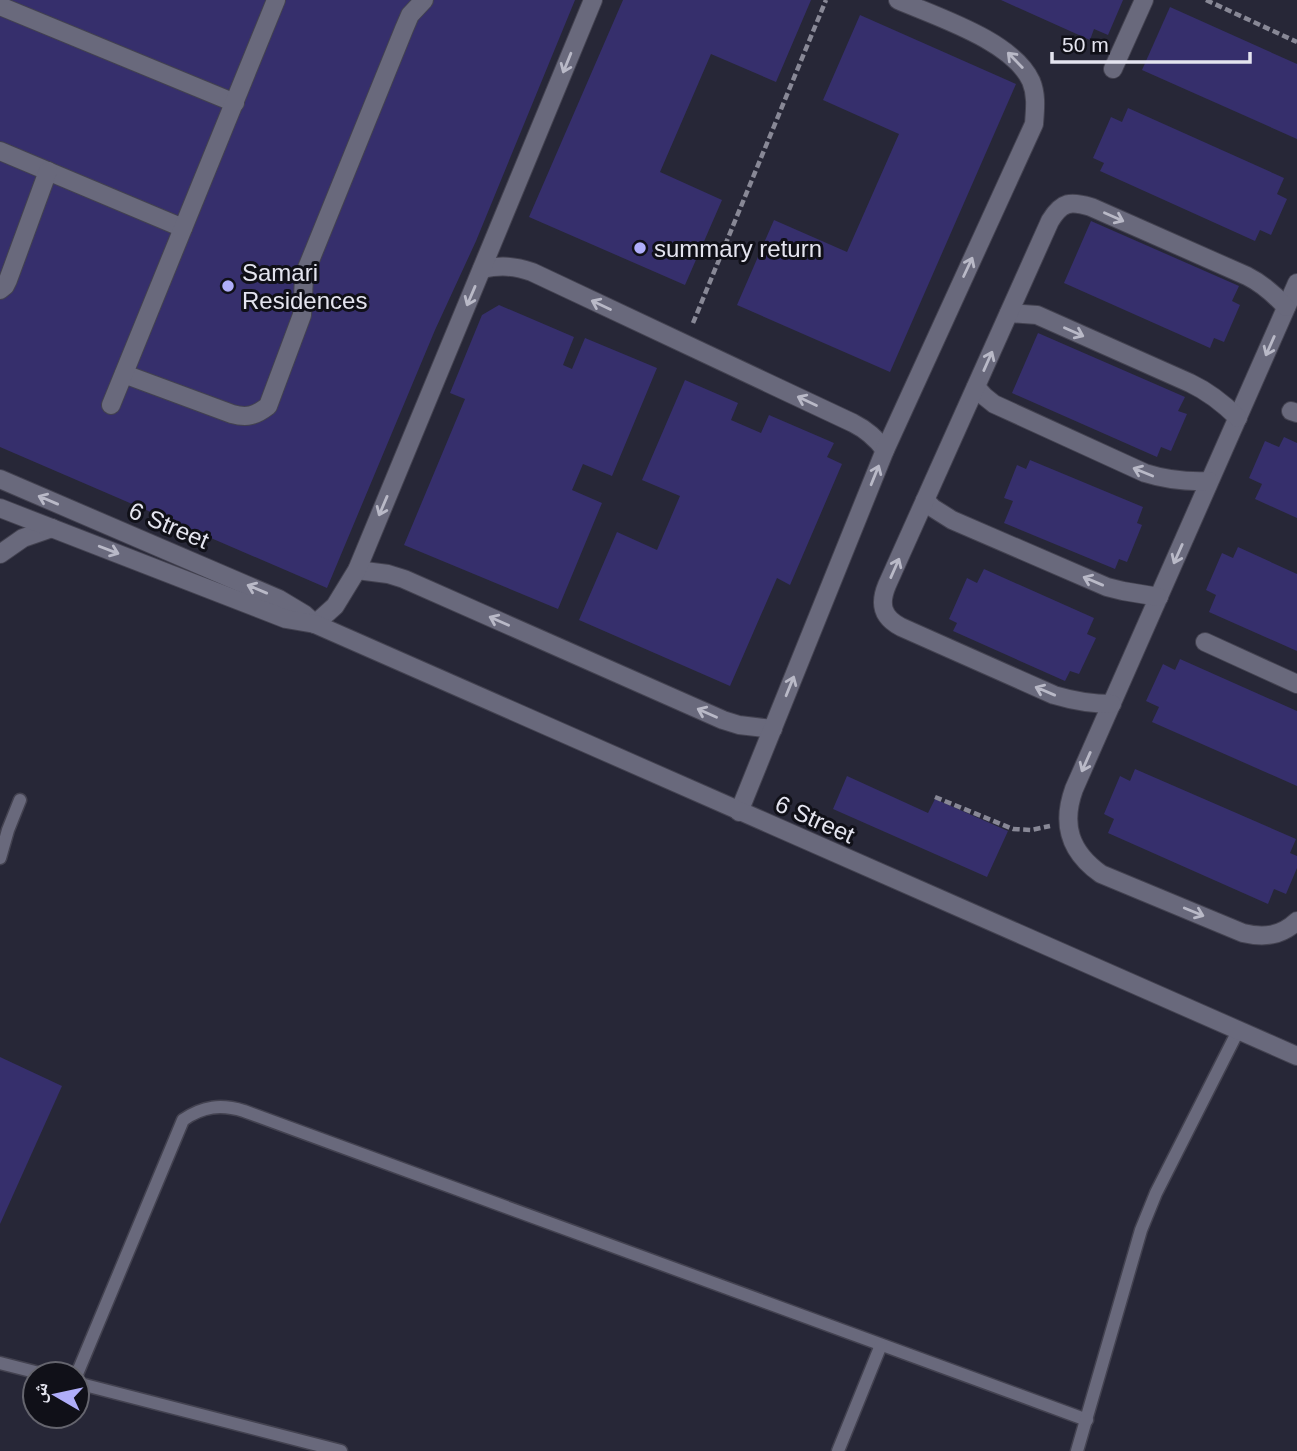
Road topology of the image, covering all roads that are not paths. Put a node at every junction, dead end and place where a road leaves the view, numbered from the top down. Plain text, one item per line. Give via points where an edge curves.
1 (276, 0) edge
2 (424, 0) edge
3 (593, 0) edge
4 (898, 0) edge
5 (1144, 0) edge
6 (0, 6) edge
7 (1114, 69) dead end
8 (235, 103) junction
9 (0, 151) edge
10 (48, 171) junction
11 (183, 228) junction
12 (482, 269) junction
13 (1297, 283) edge
14 (0, 290) edge
15 (1286, 307) junction
16 (1009, 313) junction
17 (124, 374) junction
18 (976, 387) junction
19 (111, 405) dead end
20 (1238, 418) junction
21 (885, 450) junction
22 (0, 480) edge
23 (1209, 481) junction
24 (925, 500) junction
25 (0, 508) edge
26 (51, 527) junction
27 (0, 554) edge
28 (357, 570) junction
29 (1159, 597) junction
30 (315, 624) junction
31 (1205, 642) dead end
32 (1297, 684) edge
33 (1112, 704) junction
34 (773, 729) junction
35 (20, 800) dead end
36 (739, 812) junction
37 (0, 858) edge
38 (1297, 921) edge
39 (1238, 1031) junction
40 (1297, 1056) edge
41 (881, 1345) junction
42 (83, 1360) edge
43 (0, 1363) edge
44 (21, 1368) edge
45 (91, 1387) edge
46 (1087, 1420) junction
47 (341, 1451) edge
48 (838, 1451) edge
49 (1077, 1451) edge

1 - 8 street
2 - 17 street via 410,15 303,278 302,315 268,406 244,417
3 -> 12 street
21 -> 4 street via 1034,124 1035,103 1031,82 1004,50
5 - 7 street
6 - 8 street
8 - 11 street
9 - 10 street
10 - 11 street
10 - 14 street via 8,280
11 - 17 street
21 -> 12 street via 853,423 532,272 499,265
12 -> 28 street
13 - 15 street
16 -> 15 street via 1055,212 1072,202 1091,206 1247,276 1268,288
15 -> 20 street
18 -> 16 street
16 -> 20 street via 1037,316 1190,383 1207,391
17 - 19 street
23 -> 18 street via 1165,480 1145,473 994,404
18 - 24 street
20 - 23 street
34 -> 21 street
30 -> 22 street, 6 Street via 279,599
23 -> 29 street
29 -> 24 street via 1107,587 952,520
33 -> 24 street via 1054,695 892,622 883,594
25 - 26 street, 6 Street
26 - 27 street
26 -> 30 street, 6 Street via 286,619
28 - 30 street via 335,606
34 -> 28 street via 723,720 404,579
29 - 33 street
30 - 36 street, 6 Street
31 - 32 street
33 -> 38 street via 1068,811 1075,847 1091,866 1243,933 1274,935
34 - 36 street
35 - 37 lane
36 - 39 street, 6 Street
39 - 40 street, 6 Street
39 - 46 lane via 1141,1230
41 - 42 lane via 244,1111 215,1106 183,1120
41 - 46 lane
41 - 48 lane
43 - 44 lane
45 - 47 lane
46 - 49 lane

